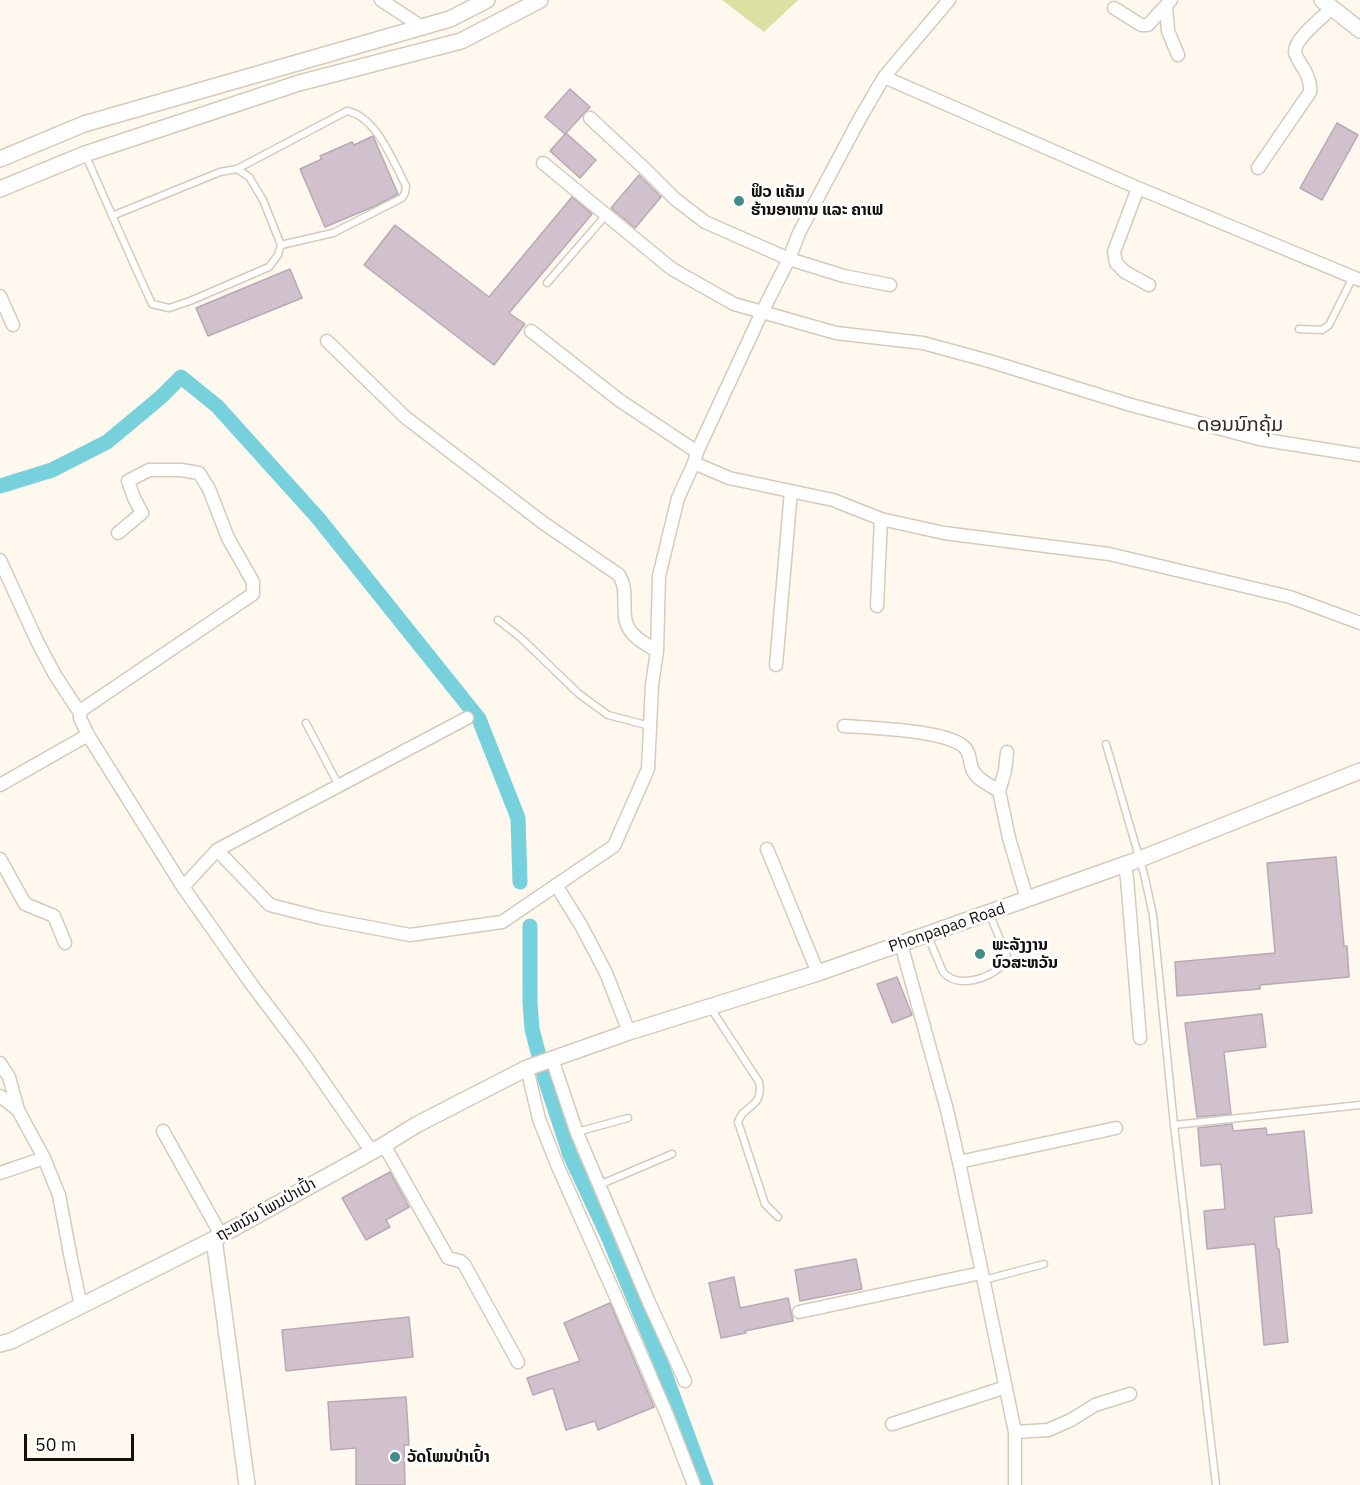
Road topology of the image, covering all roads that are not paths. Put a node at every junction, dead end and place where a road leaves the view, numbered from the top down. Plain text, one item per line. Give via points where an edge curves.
1 (381, 0) edge
2 (487, 0) edge
3 (540, 0) edge
4 (949, 0) edge
5 (1169, 3) edge
6 (1327, 4) edge
7 (1114, 8) dead end
8 (422, 27) junction
9 (1360, 30) edge
10 (1178, 55) dead end
11 (884, 77) junction
12 (590, 118) dead end
13 (85, 154) junction
14 (0, 159) edge
15 (543, 163) dead end
16 (1258, 168) dead end
17 (237, 169) junction
18 (1138, 188) junction
19 (0, 189) edge
20 (606, 215) junction
21 (112, 216) junction
22 (280, 245) junction
23 (789, 260) junction
24 (1357, 278) edge
25 (547, 283) dead end
26 (890, 285) dead end
27 (1149, 285) dead end
28 (0, 296) edge
29 (762, 312) junction
30 (13, 325) dead end
31 (1299, 329) dead end
32 (531, 330) dead end
33 (327, 341) dead end
34 (1360, 456) edge
35 (696, 458) junction
36 (791, 491) junction
37 (881, 519) junction
38 (118, 533) dead end
39 (0, 560) edge
40 (877, 606) dead end
41 (498, 620) dead end
42 (1360, 623) edge
43 (657, 651) junction
44 (776, 665) dead end
45 (80, 713) junction
46 (468, 718) dead end
47 (306, 723) dead end
48 (650, 726) junction
49 (844, 726) dead end
50 (88, 735) junction
51 (1106, 744) dead end
52 (1007, 752) dead end
53 (1360, 771) edge
54 (0, 785) edge
55 (339, 786) junction
56 (999, 791) junction
57 (767, 849) dead end
58 (217, 850) junction
59 (1140, 858) junction
60 (0, 859) edge
61 (1124, 863) junction
62 (556, 885) junction
63 (183, 887) junction
64 (1027, 899) junction
65 (989, 913) junction
66 (927, 934) junction
67 (65, 943) dead end
68 (901, 944) junction
69 (818, 973) junction
70 (710, 1006) junction
71 (629, 1032) junction
72 (1140, 1038) dead end
73 (549, 1059) junction
74 (0, 1063) edge
75 (527, 1068) junction
76 (0, 1096) edge
77 (1360, 1105) edge
78 (18, 1110) junction
79 (628, 1118) dead end
80 (1174, 1125) junction
81 (1116, 1128) dead end
82 (163, 1131) dead end
83 (577, 1132) junction
84 (378, 1149) junction
85 (672, 1154) dead end
86 (44, 1158) junction
87 (959, 1162) junction
88 (0, 1173) edge
89 (599, 1185) junction
90 (778, 1217) dead end
91 (218, 1237) junction
92 (1044, 1264) dead end
93 (982, 1276) junction
94 (81, 1306) junction
95 (800, 1312) dead end
96 (0, 1344) edge
97 (518, 1362) dead end
98 (685, 1382) dead end
99 (1006, 1387) junction
100 (1130, 1394) dead end
101 (892, 1424) dead end
102 (1015, 1432) junction
103 (247, 1485) edge
104 (694, 1485) edge
105 (1015, 1485) edge
106 (1216, 1485) edge

1 - 8 street
2 - 8 street via 450,19
3 - 13 street via 460,41 299,83
4 - 11 street
5 - 7 street via 1148,25 1141,26
5 - 10 street via 1168,31
6 - 9 street
6 - 16 street via 1295,47 1295,55 1310,80 1310,92
8 - 14 street via 84,124
11 - 18 street
11 - 23 street via 799,234
12 - 23 street via 675,199 705,222
13 - 19 street
13 - 21 lane
15 - 20 street
17 - 21 lane via 220,171
17 - 22 lane via 249,177 263,200
17 - 22 lane via 347,111 367,121 378,134 406,186 404,196 333,234
18 - 24 street
18 - 27 street via 1114,252 1116,263 1125,273
20 - 25 lane
20 - 29 street via 672,269 734,304
21 - 22 lane via 152,304 169,308 269,267
23 - 26 street
23 - 29 street
24 - 31 lane via 1329,325 1322,330
28 - 30 street
29 - 34 street via 836,333 923,343 1259,439
29 - 35 street
32 - 35 street
33 - 43 street via 405,417 542,522 619,575 624,582 627,628
35 - 36 street via 729,478
35 - 43 street via 678,498 659,576
36 - 37 street via 833,500
36 - 44 street
37 - 40 street
37 - 42 street via 944,533 1109,554 1290,597
38 - 45 street via 142,513 128,481 149,470 199,473 253,582 253,594
39 - 45 street via 41,650
41 - 48 lane via 579,694 608,715
43 - 48 street
45 - 50 street
46 - 55 street
47 - 55 lane
48 - 62 street via 648,769 614,846
49 - 56 street via 903,730 956,741 968,752 976,776
50 - 54 street
50 - 63 street
51 - 59 lane
52 - 56 street
53 - 59 street, Phonpapao Road
55 - 58 street
56 - 64 street
57 - 69 street
58 - 62 street via 270,905 410,935 502,922
58 - 63 street
59 - 61 street, Phonpapao Road
59 - 80 lane via 1153,915
60 - 67 street via 25,904 54,916
61 - 64 street, Phonpapao Road
61 - 72 street
62 - 71 street via 606,973
63 - 84 street via 252,985
64 - 65 street, Phonpapao Road
65 - 66 street, Phonpapao Road
65 - 66 lane via 1007,956 995,971 975,980 948,977
66 - 68 street, Phonpapao Road
68 - 69 street, Phonpapao Road
68 - 87 street
69 - 70 street, Phonpapao Road
70 - 71 street, Phonpapao Road
70 - 90 lane via 759,1082 758,1098 739,1116 738,1122 765,1204
71 - 73 street, Phonpapao Road
73 - 75 street, Phonpapao Road
73 - 83 street
74 - 78 street via 9,1077
75 - 84 street, ຖະຫນົນ ໂພນປ່າເປົ້າ
75 - 104 street via 539,1119 558,1167
76 - 78 street
77 - 80 lane
78 - 86 street
79 - 83 lane
80 - 106 lane
81 - 87 street
82 - 91 street
83 - 89 street
84 - 91 street, ຖະຫນົນ ໂພນປ່າເປົ້າ
84 - 97 street via 448,1258 464,1264
85 - 89 lane
86 - 88 street
86 - 94 street via 59,1195
87 - 93 street
89 - 98 street
91 - 94 street, ຖະຫນົນ ໂພນປ່າເປົ້າ
91 - 103 street
92 - 93 lane
93 - 95 street
93 - 99 street
94 - 96 street, ຖະຫນົນ ໂພນປ່າເປົ້າ
99 - 101 street
99 - 102 street
100 - 102 street via 1095,1405 1048,1430
102 - 105 street

